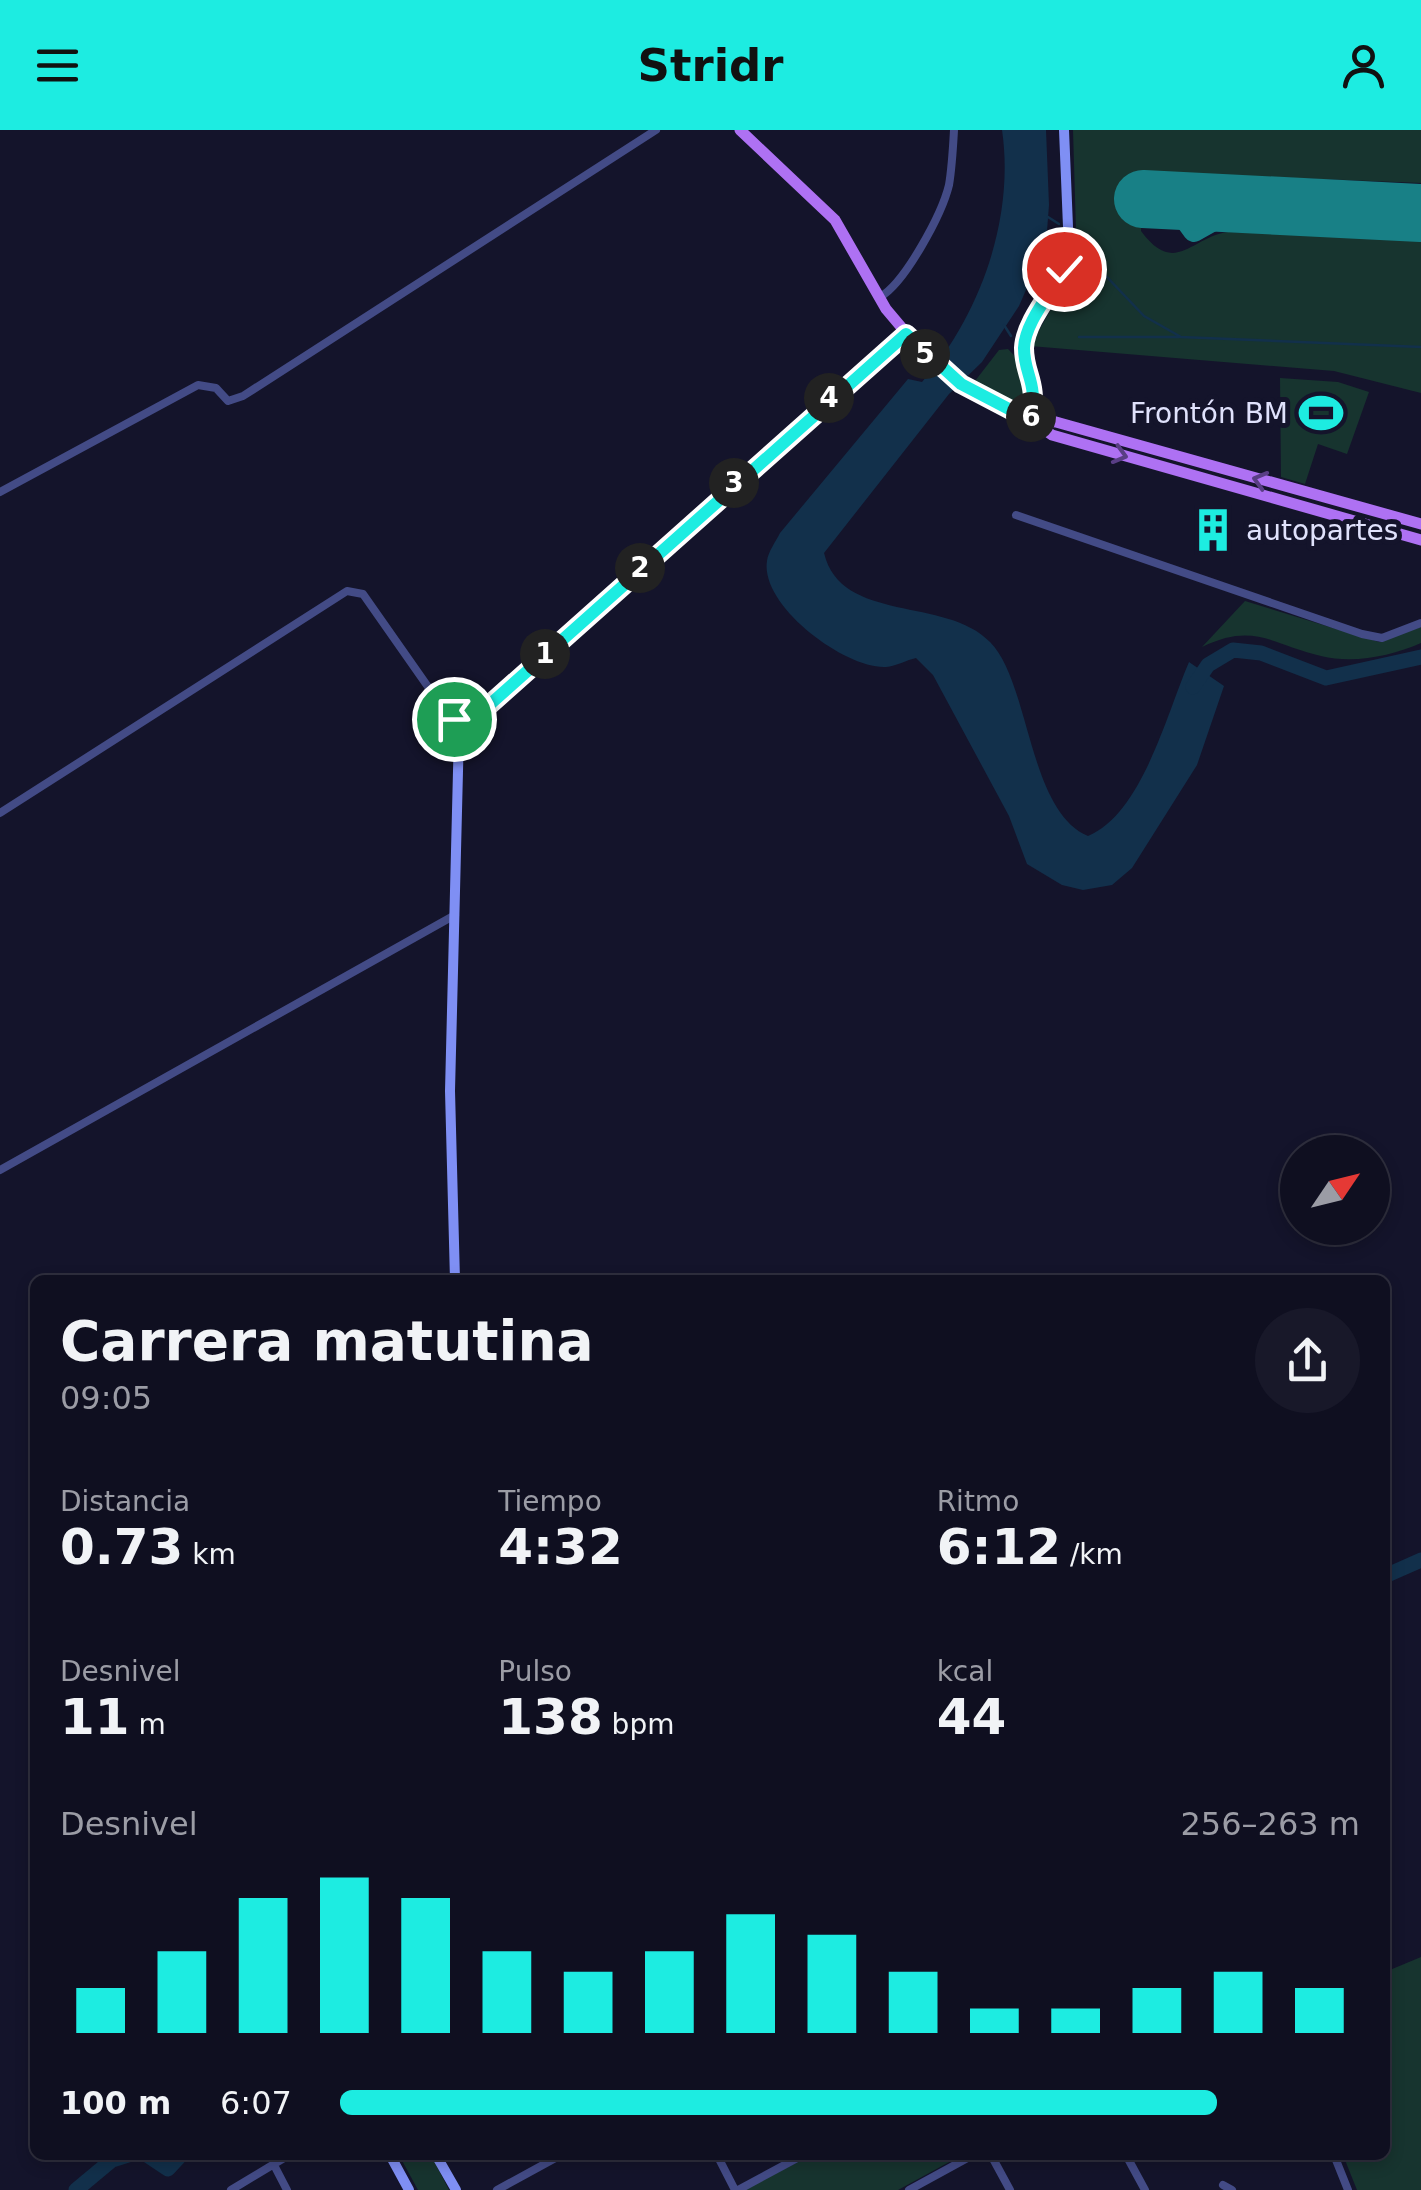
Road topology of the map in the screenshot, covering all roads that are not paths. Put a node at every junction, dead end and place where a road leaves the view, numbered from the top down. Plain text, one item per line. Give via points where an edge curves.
1 (656, 130) edge
2 (740, 130) edge
3 (954, 130) edge
4 (1064, 130) edge
5 (880, 297) junction
6 (906, 334) junction
7 (1030, 420) junction
8 (1170, 462) junction
9 (1295, 490) junction
10 (0, 492) edge
11 (1292, 503) junction
12 (1367, 510) junction
13 (1016, 515) dead end
14 (1364, 524) junction
15 (1421, 524) edge
16 (1421, 540) edge
17 (1421, 623) edge
18 (460, 731) junction
19 (0, 813) edge
20 (456, 916) junction
21 (0, 1170) edge
22 (455, 1275) edge
23 (281, 2160) edge
24 (393, 2160) edge
25 (439, 2160) edge
26 (551, 2160) edge
27 (719, 2160) edge
28 (794, 2160) edge
29 (964, 2160) edge
30 (994, 2160) edge
31 (1129, 2160) edge
32 (1336, 2160) edge
33 (274, 2164) junction
34 (230, 2190) edge
35 (287, 2190) edge
36 (410, 2190) edge
37 (456, 2190) edge
38 (498, 2190) edge
39 (737, 2190) edge
40 (909, 2190) edge
41 (1010, 2190) edge
42 (1144, 2190) edge
43 (1348, 2190) edge

1 - 10 street via 234,401 198,384
2 - 5 main road via 834,220
3 - 5 street via 948,189 900,279
4 - 7 main road via 1069,252 1025,338 1034,385
5 - 6 main road
6 - 7 main road via 961,384
6 - 18 main road
7 - 8 main road via 1056,422
9 -> 8 main road
8 - 11 main road
9 - 11 main road
9 - 12 main road
11 - 14 main road
12 - 14 main road
12 - 15 main road
13 - 17 street via 1362,634 1382,638
14 - 16 main road
18 - 19 street via 363,594 347,591
18 - 20 main road
20 - 21 street
20 - 22 main road via 450,1091
23 - 33 street
24 - 36 main road
25 - 37 main road
26 - 38 street
27 - 39 street
28 - 39 street
29 - 40 street
30 - 41 street
31 - 42 street
32 - 43 street
33 - 34 street
33 - 35 street

